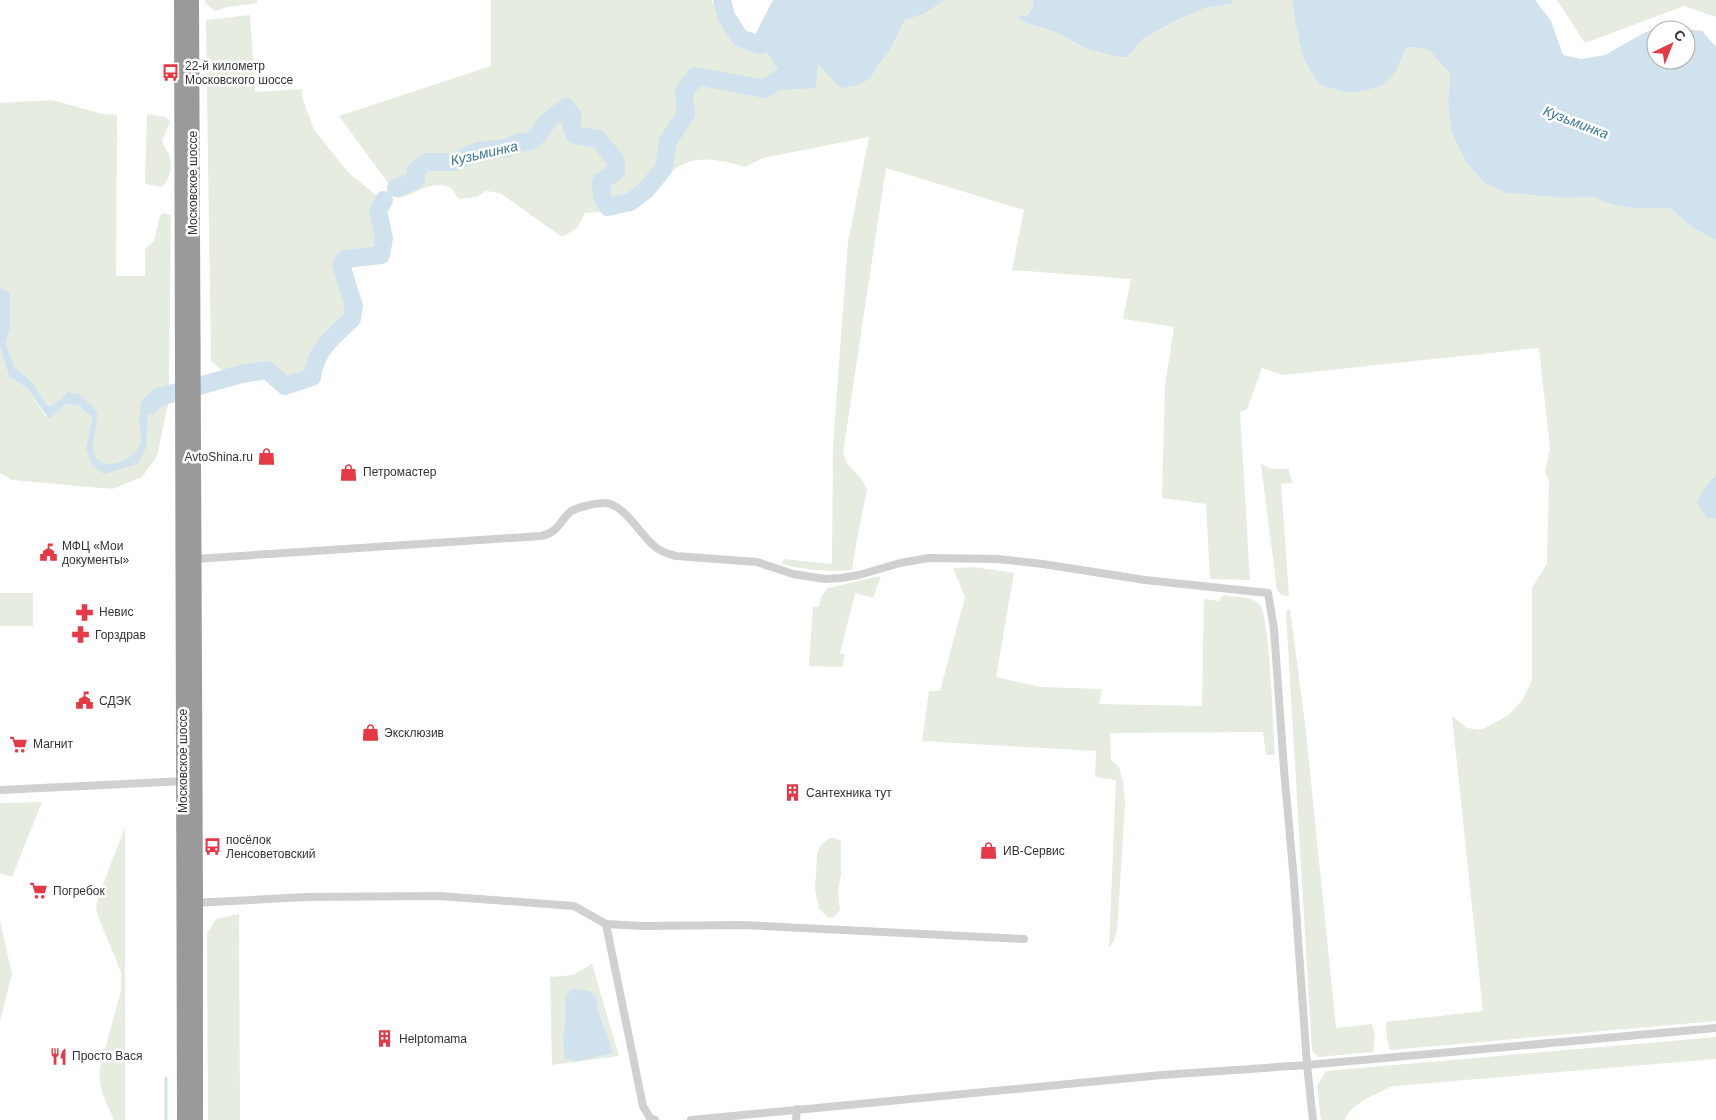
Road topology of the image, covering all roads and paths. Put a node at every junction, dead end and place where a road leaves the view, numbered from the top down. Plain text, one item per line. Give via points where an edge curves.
1 (181, 0) edge
2 (192, 0) edge
3 (188, 367) junction
4 (187, 402) junction
5 (194, 559) junction
6 (189, 781) junction
7 (0, 790) edge
8 (189, 904) junction
9 (606, 924) junction
10 (1024, 939) dead end
11 (1716, 1028) edge
12 (1307, 1065) junction
13 (797, 1109) junction
14 (184, 1120) edge
15 (196, 1120) edge
16 (655, 1120) edge
17 (691, 1120) edge
18 (796, 1120) edge
19 (1313, 1120) edge

1 - 3 highway, Московское шоссе
2 - 3 highway, Московское шоссе
3 - 4 highway
4 - 5 highway, Московское шоссе
4 - 6 highway, Московское шоссе
5 - 6 highway, Московское шоссе
5 - 12 street via 541,536 551,534 571,511 605,502 624,512 664,553 757,562 810,578 841,578 929,558 972,558 1268,593 1274,629
6 - 7 street
6 - 8 highway, Московское шоссе
8 - 9 street via 306,897 440,896 574,906
8 - 14 highway, Московское шоссе
8 - 15 highway, Московское шоссе
9 - 10 street via 742,925
9 - 16 street via 643,1106
11 - 12 street
12 - 13 street via 1162,1075
12 - 19 street
13 - 17 street
13 - 18 street

